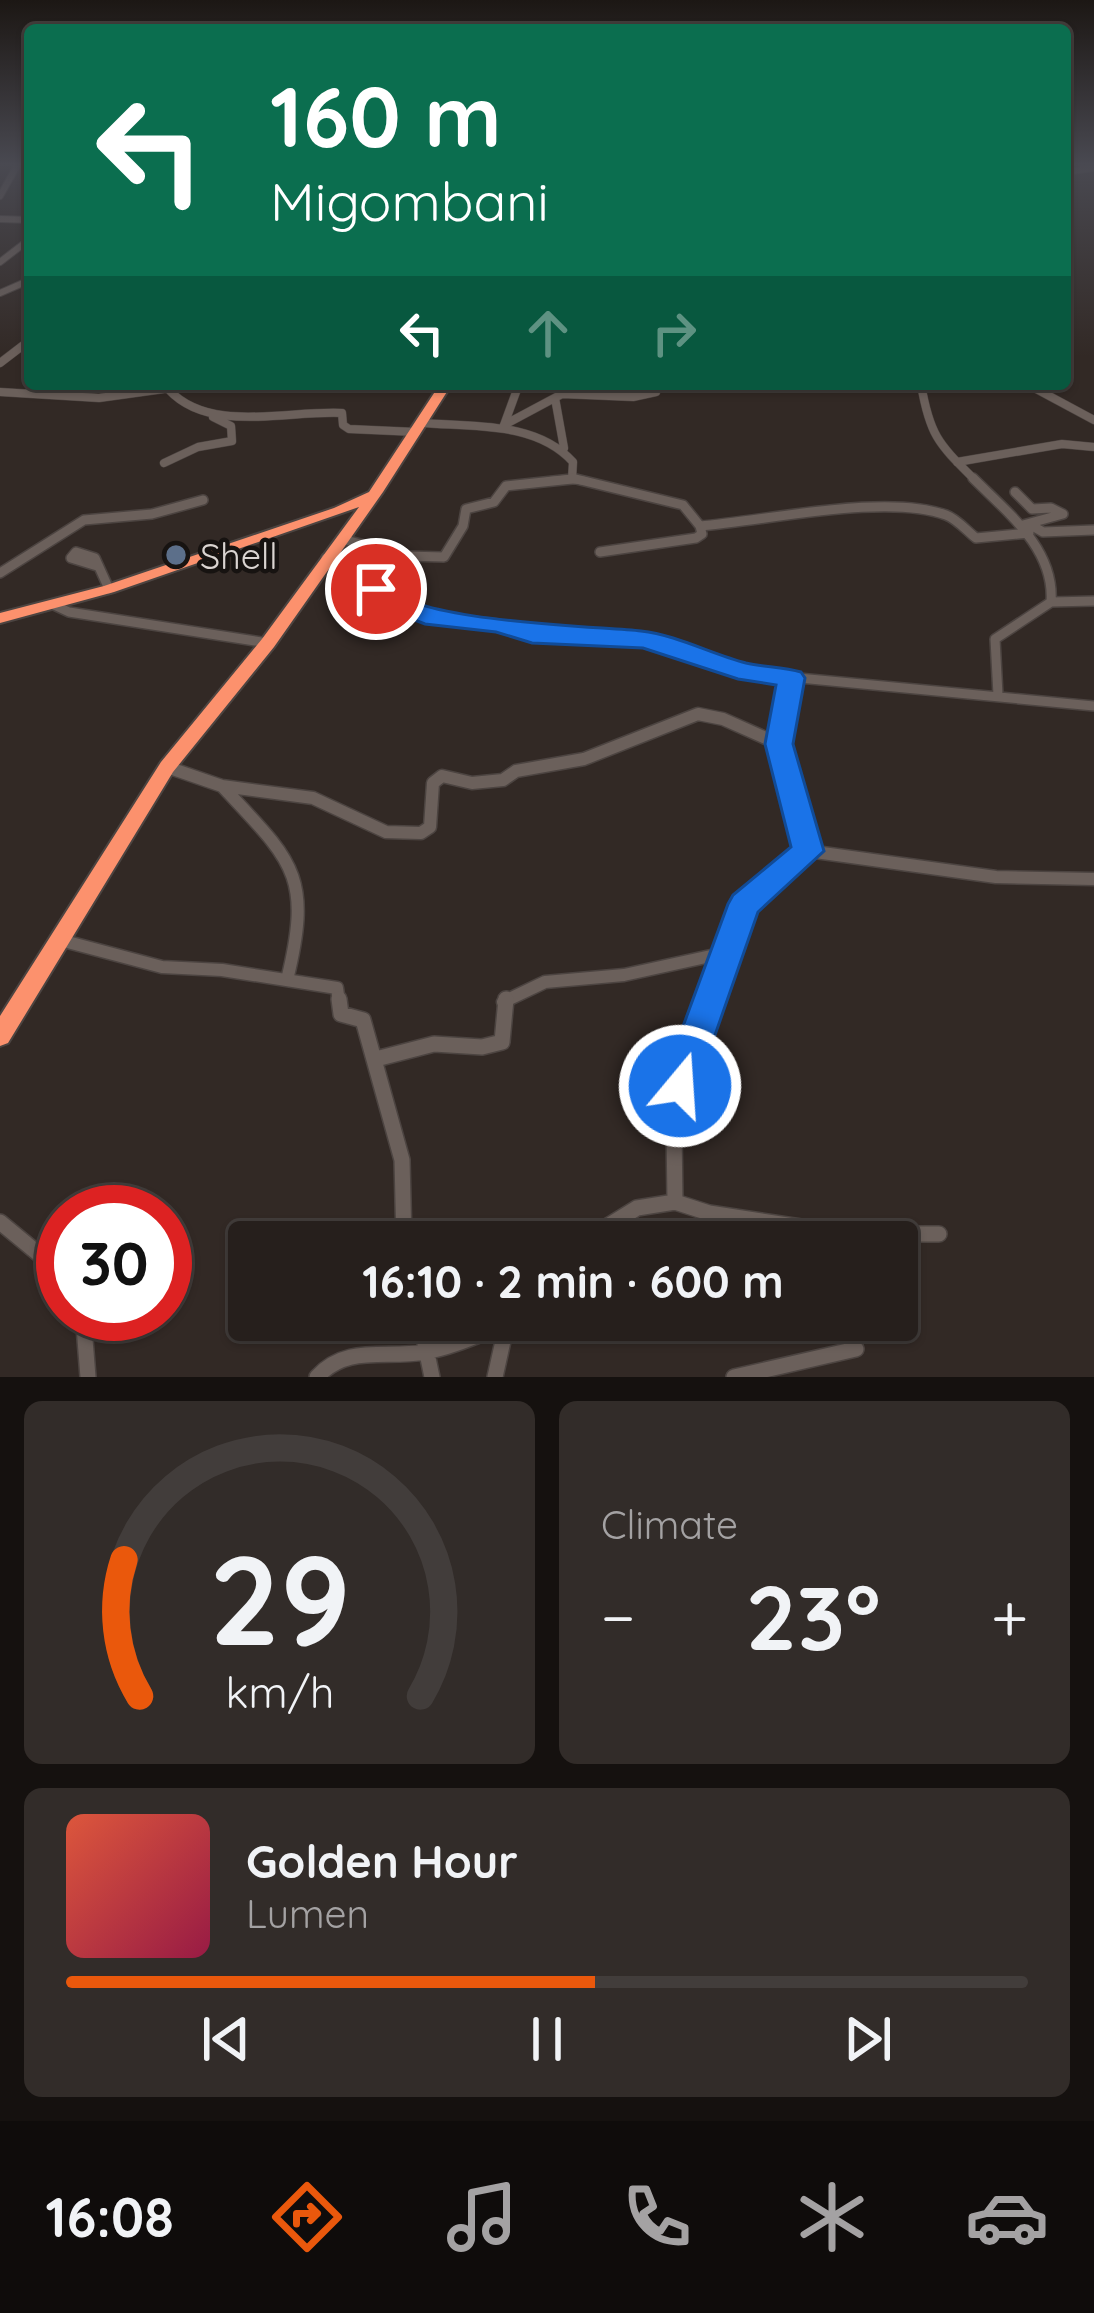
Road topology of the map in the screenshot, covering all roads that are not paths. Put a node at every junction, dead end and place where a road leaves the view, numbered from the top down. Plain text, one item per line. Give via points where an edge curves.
1 (24, 345) edge
2 (0, 363) edge
3 (169, 390) joint
4 (443, 390) edge
5 (519, 390) edge
6 (656, 390) edge
7 (922, 390) edge
8 (1038, 390) edge
9 (0, 392) edge
10 (555, 398) junction
11 (213, 417) junction
12 (1094, 420) edge
13 (503, 426) junction
14 (419, 427) junction
15 (1094, 447) edge
16 (564, 448) junction
17 (957, 462) junction
18 (164, 464) dead end
19 (572, 479) junction
20 (376, 492) junction
21 (1015, 492) dead end
22 (203, 500) dead end
23 (332, 513) junction
24 (356, 520) junction
25 (700, 526) junction
26 (1026, 526) junction
27 (1094, 530) edge
28 (342, 539) junction
29 (600, 552) dead end
30 (326, 559) junction
31 (98, 566) dead end
32 (0, 573) edge
33 (109, 589) junction
34 (1094, 601) edge
35 (1052, 602) junction
36 (53, 604) junction
37 (0, 618) edge
38 (268, 643) junction
39 (791, 678) junction
40 (998, 695) junction
41 (1094, 706) edge
42 (779, 744) junction
43 (167, 767) junction
44 (222, 786) junction
45 (808, 851) junction
46 (1094, 878) edge
47 (59, 940) junction
48 (728, 952) junction
49 (287, 980) junction
50 (0, 1036) edge
51 (376, 1059) junction
52 (675, 1202) junction
53 (726, 1216) junction
54 (403, 1221) edge
55 (616, 1221) edge
56 (728, 1221) edge
57 (0, 1222) edge
58 (939, 1234) dead end
59 (36, 1252) edge
60 (85, 1341) edge
61 (424, 1341) edge
62 (456, 1341) edge
63 (503, 1341) edge
64 (856, 1349) dead end
65 (426, 1352) junction
66 (88, 1377) edge
67 (317, 1377) edge
68 (432, 1377) edge
69 (495, 1377) edge
70 (734, 1377) edge

1 - 2 street
3 - 9 street via 99,398
3 - 11 street
4 - 14 highway
5 - 13 street
6 - 10 street
7 - 17 street via 930,428
8 - 12 street
10 - 13 street
10 - 16 street
11 - 14 street via 316,410 343,414 349,429
11 - 18 street via 232,428 232,441
13 - 14 street
13 - 16 street
14 - 20 highway
15 - 17 street via 1062,444
16 - 19 street
17 - 26 street
19 - 25 street via 682,505
19 - 28 street via 506,486 494,502 466,509 451,551 439,558
20 - 23 highway
20 - 24 highway
21 - 26 street via 1032,509 1063,514
22 - 32 street via 84,520
23 - 24 highway via 355,511
23 - 33 highway
24 - 28 highway
25 - 26 street via 824,508 948,515 976,538
25 - 29 street via 696,538
26 - 27 street
26 - 35 street
28 - 30 highway
30 - 38 highway
30 - 39 street via 353,568 379,597 425,616 532,635 644,640 747,673
31 - 33 street
33 - 36 highway
34 - 35 street
35 - 40 street via 995,639
36 - 37 highway
36 - 38 street
38 - 43 highway
39 - 40 street
39 - 42 street
40 - 41 street
42 - 44 street via 698,714 584,759 503,780 442,776 433,783 430,826 411,834 386,832 313,798
42 - 45 street
43 - 44 street
43 - 47 highway
44 - 49 street via 280,849 302,889
45 - 46 street via 996,878
45 - 48 street via 751,896
47 - 49 street via 162,968
47 - 50 highway
48 - 51 street via 623,976 541,983 503,1002 502,1042 434,1044
48 - 52 street via 681,1074
49 - 51 street via 337,988 341,1014 363,1020
51 - 54 street via 402,1160
52 - 53 street
52 - 55 street
53 - 56 street
53 - 58 street via 847,1234
57 - 59 street
60 - 66 street
61 - 65 street
62 - 65 street
63 - 69 street
64 - 70 street
65 - 67 street via 356,1354 332,1360
65 - 68 street

